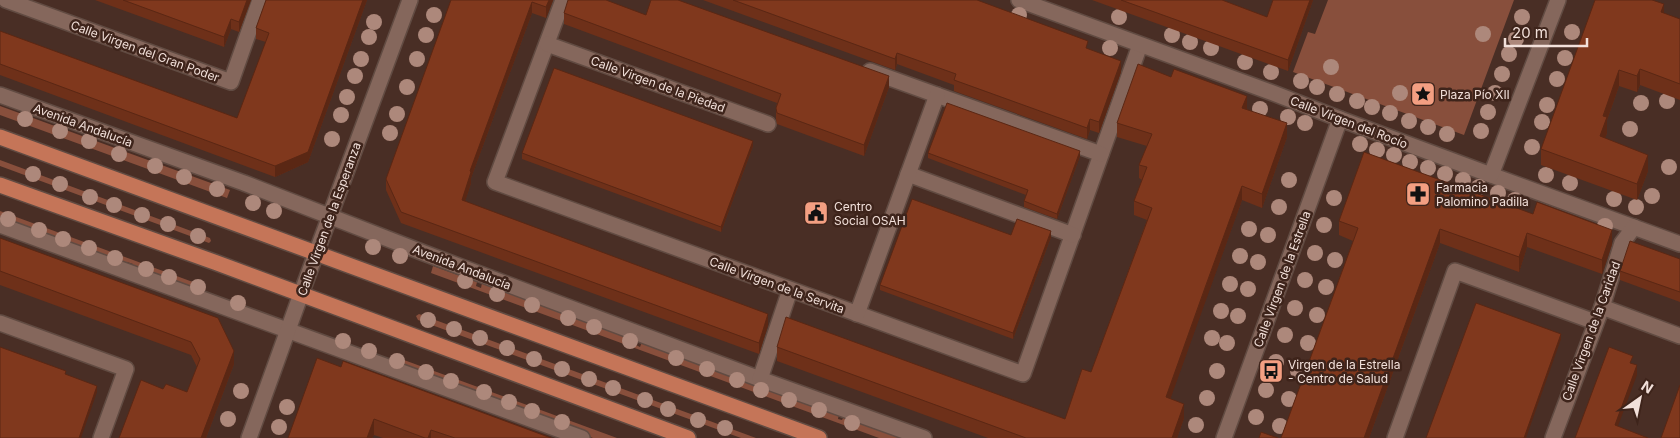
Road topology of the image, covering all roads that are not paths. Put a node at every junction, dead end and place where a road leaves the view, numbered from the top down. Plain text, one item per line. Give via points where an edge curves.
1 (6, 0) edge
2 (260, 0) edge
3 (410, 0) edge
4 (563, 0) edge
5 (1019, 0) edge
6 (1558, 0) edge
7 (1048, 5) edge
8 (547, 44) junction
9 (1140, 45) junction
10 (856, 66) edge
11 (0, 95) edge
12 (937, 95) junction
13 (1340, 120) junction
14 (768, 124) dead end
15 (0, 137) edge
16 (1101, 154) junction
17 (908, 174) junction
18 (1491, 175) junction
19 (0, 185) edge
20 (331, 216) junction
21 (0, 225) edge
22 (1634, 227) junction
23 (1072, 235) junction
24 (1680, 244) edge
25 (316, 254) junction
26 (790, 290) junction
27 (301, 294) junction
28 (1602, 306) junction
29 (857, 314) junction
30 (1595, 322) junction
31 (0, 323) edge
32 (287, 330) junction
33 (1680, 336) edge
34 (760, 378) junction
35 (101, 438) edge
36 (249, 438) edge
37 (582, 438) edge
38 (688, 438) edge
39 (819, 438) edge
40 (924, 438) edge
41 (1224, 438) edge
42 (1396, 438) edge
43 (1553, 438) edge

1 - 2 street, Calle Virgen del Gran Poder via 231,82
3 - 20 street, Calle Virgen de la Esperanza
4 - 8 street, Calle Virgen de la Servita
5 - 7 street, Calle Virgen del Rocío
6 - 18 street
7 - 9 street, Calle Virgen del Rocío
8 - 14 street, Calle Virgen de la Piedad
8 - 26 street, Calle Virgen de la Servita via 495,182
9 - 13 street, Calle Virgen del Rocío
9 - 16 street, Calle Virgen de la Servita
10 - 12 street
11 - 20 street, Avenida Andalucía
12 - 16 street
12 - 17 street
13 - 18 street, Calle Virgen del Rocío
13 - 41 street, Calle Virgen de la Estrella
15 - 25 main road
16 - 23 street, Calle Virgen de la Servita
17 - 23 street
17 - 29 street
18 - 22 street, Calle Virgen del Rocío
19 - 27 main road
20 - 25 street, Calle Virgen de la Esperanza
20 - 34 street, Avenida Andalucía
21 - 32 street
22 - 24 street, Calle Virgen del Rocío
22 - 28 street, Calle Virgen de la Caridad via 1622,243
23 - 29 street, Calle Virgen de la Servita via 1023,374
25 - 27 street, Calle Virgen de la Esperanza
25 - 39 main road
26 - 29 street, Calle Virgen de la Servita
26 - 34 street
27 - 32 street, Calle Virgen de la Esperanza
27 - 38 main road
28 - 30 street, Calle Virgen de la Caridad
28 - 33 street
30 - 42 street via 1455,271
30 - 43 street, Calle Virgen de la Caridad
31 - 35 street via 126,369
32 - 36 street, Calle Virgen de la Esperanza
32 - 37 street
34 - 40 street, Avenida Andalucía

